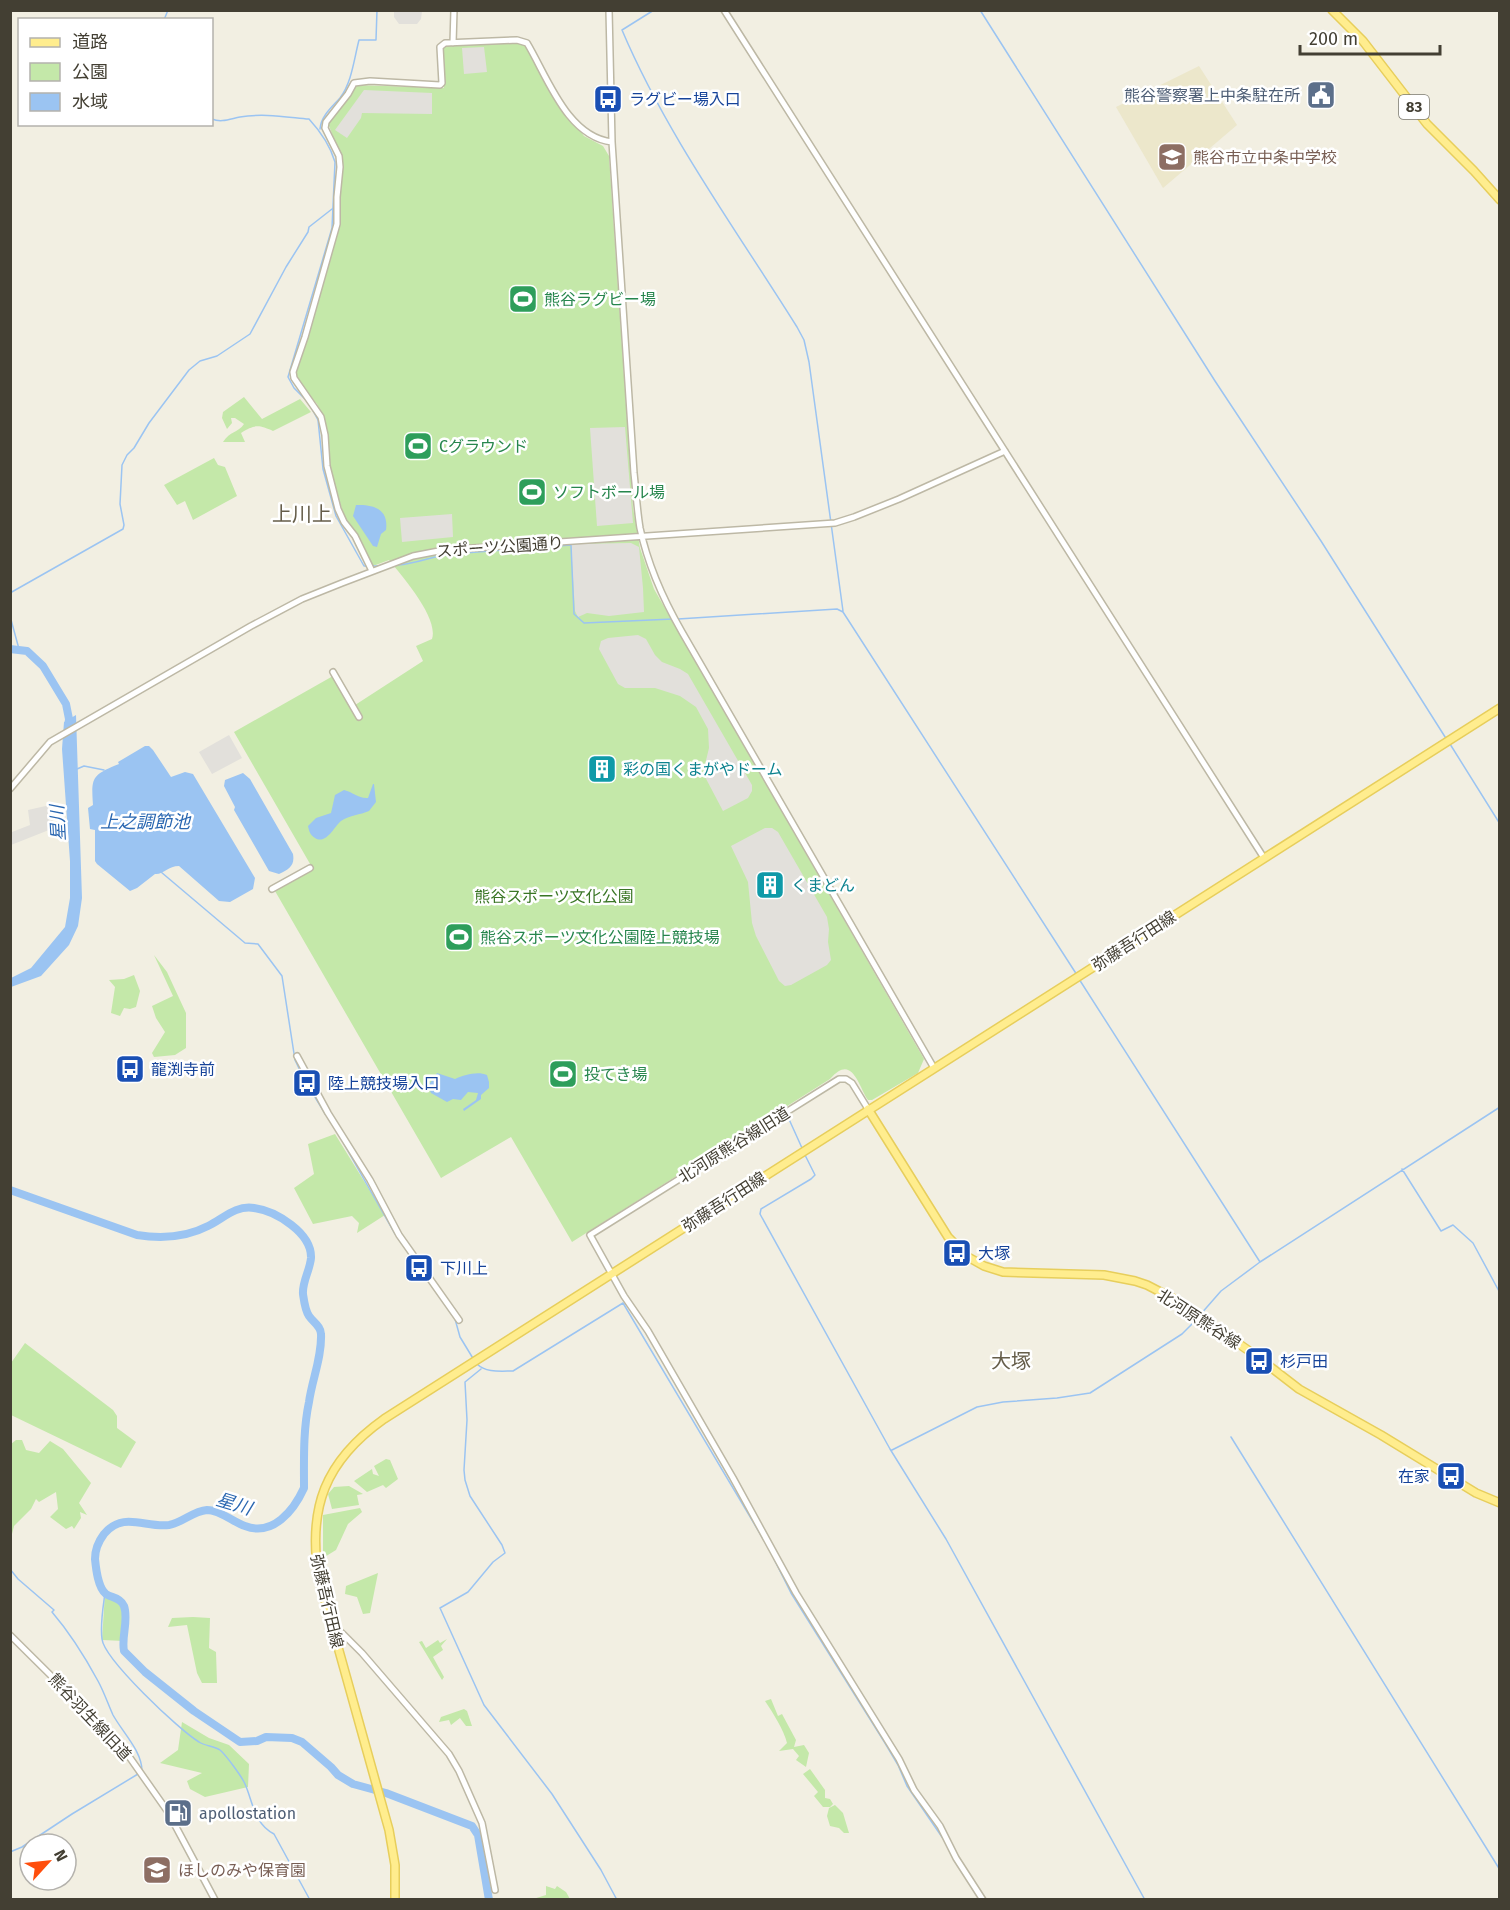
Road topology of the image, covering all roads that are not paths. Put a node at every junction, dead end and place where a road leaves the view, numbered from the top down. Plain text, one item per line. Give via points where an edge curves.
1 (454, 10) edge
2 (609, 10) edge
3 (724, 10) edge
4 (1332, 10) edge
5 (453, 43) junction
6 (612, 142) junction
7 (1500, 200) edge
8 (1005, 451) junction
9 (642, 537) junction
10 (372, 571) junction
11 (333, 672) dead end
12 (1500, 708) edge
13 (358, 717) dead end
14 (10, 789) edge
15 (1264, 858) junction
16 (309, 868) dead end
17 (272, 889) dead end
18 (297, 1056) dead end
19 (934, 1068) junction
20 (868, 1109) junction
21 (612, 1274) junction
22 (459, 1320) dead end
23 (1500, 1503) edge
24 (334, 1631) junction
25 (10, 1635) edge
26 (495, 1890) dead end
27 (215, 1899) edge
28 (395, 1899) edge
29 (983, 1899) edge

1 - 5 street
2 - 6 street
3 - 8 street
4 - 7 main road, 83 via 1363,41 1427,124
5 - 6 street via 527,43 548,84 574,121 591,136
5 - 10 street via 440,47 440,85 354,83 325,124 340,162 337,224 293,372 321,417 327,466 338,509
6 - 9 street via 634,473
8 - 9 street, スポーツ公園通り via 835,523
8 - 15 street
9 - 10 street, スポーツ公園通り via 444,549
9 - 19 street via 667,605
10 - 14 street, スポーツ公園通り via 293,603 60,735
11 - 13 street
12 - 15 main road, 弥藤吾行田線
15 - 19 main road, 弥藤吾行田線
16 - 17 street
18 - 22 street via 399,1235
19 - 20 main road, 弥藤吾行田線
20 - 21 main road, 弥藤吾行田線
20 - 21 street, 北河原熊谷線旧道 via 852,1083 839,1079 590,1235
20 - 23 main road, 北河原熊谷線 via 948,1237 968,1257 1003,1272 1104,1275 1147,1285 1174,1299 1299,1389 1476,1493
21 - 24 main road, 弥藤吾行田線 via 384,1419 341,1459 319,1503 314,1540 319,1579
21 - 29 street via 796,1593
24 - 26 street via 342,1633 362,1653 449,1754 482,1823
24 - 28 main road, 弥藤吾行田線 via 381,1802 395,1865
25 - 27 street, 熊谷羽生線旧道 via 121,1745 168,1812

